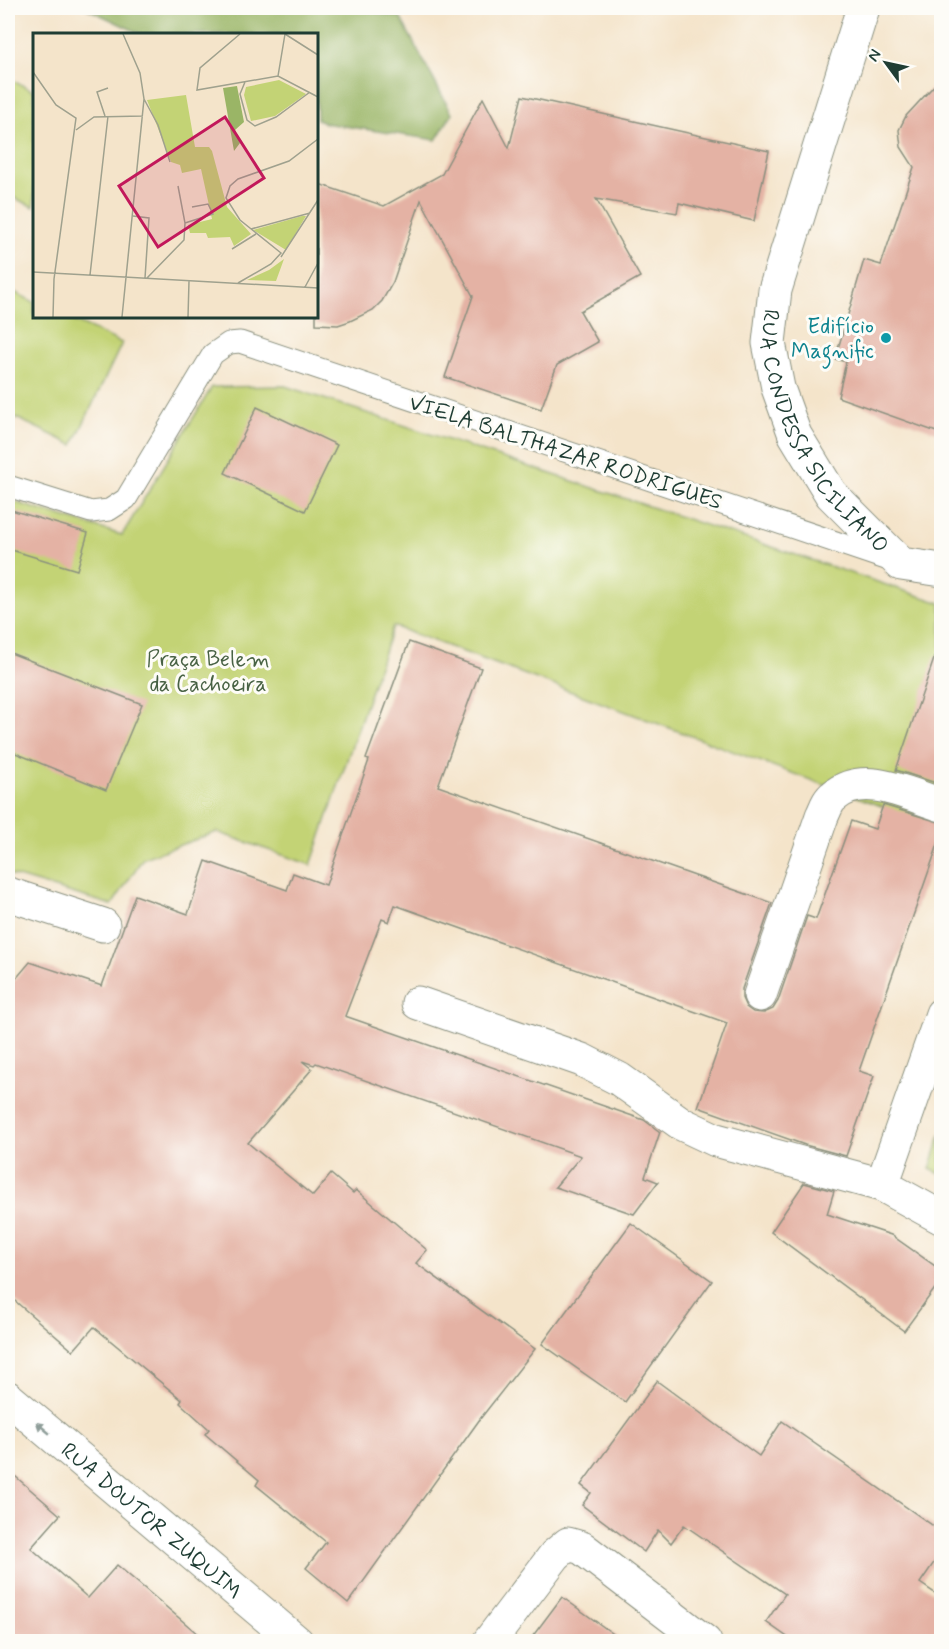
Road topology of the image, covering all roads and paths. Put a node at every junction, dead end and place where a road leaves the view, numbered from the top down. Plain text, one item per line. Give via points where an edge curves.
1 (863, 8) edge
2 (8, 486) edge
3 (901, 564) junction
4 (942, 570) edge
5 (942, 805) edge
6 (8, 894) edge
7 (103, 925) dead end
8 (760, 995) dead end
9 (418, 1003) dead end
10 (942, 1014) edge
11 (882, 1185) junction
12 (942, 1218) edge
13 (8, 1398) edge
14 (297, 1641) edge
15 (489, 1641) edge
16 (705, 1641) edge

1 - 3 street, RUA CONDESSA SICILIANO via 775,290 768,343 778,388 795,435 831,494
2 - 3 lane, VIELA BALTHAZAR RODRIGUES via 91,512 109,510 126,499 219,347 240,342
3 - 4 street, RUA CONDESSA SICILIANO
5 - 8 street via 872,783 853,785 832,797
6 - 7 street
9 - 11 street via 582,1060 619,1079 681,1124 716,1140
10 - 11 street
11 - 12 street
14 -> 13 street, RUA DOUTOR ZUQUIM
15 - 16 street via 555,1555 568,1544 582,1548

